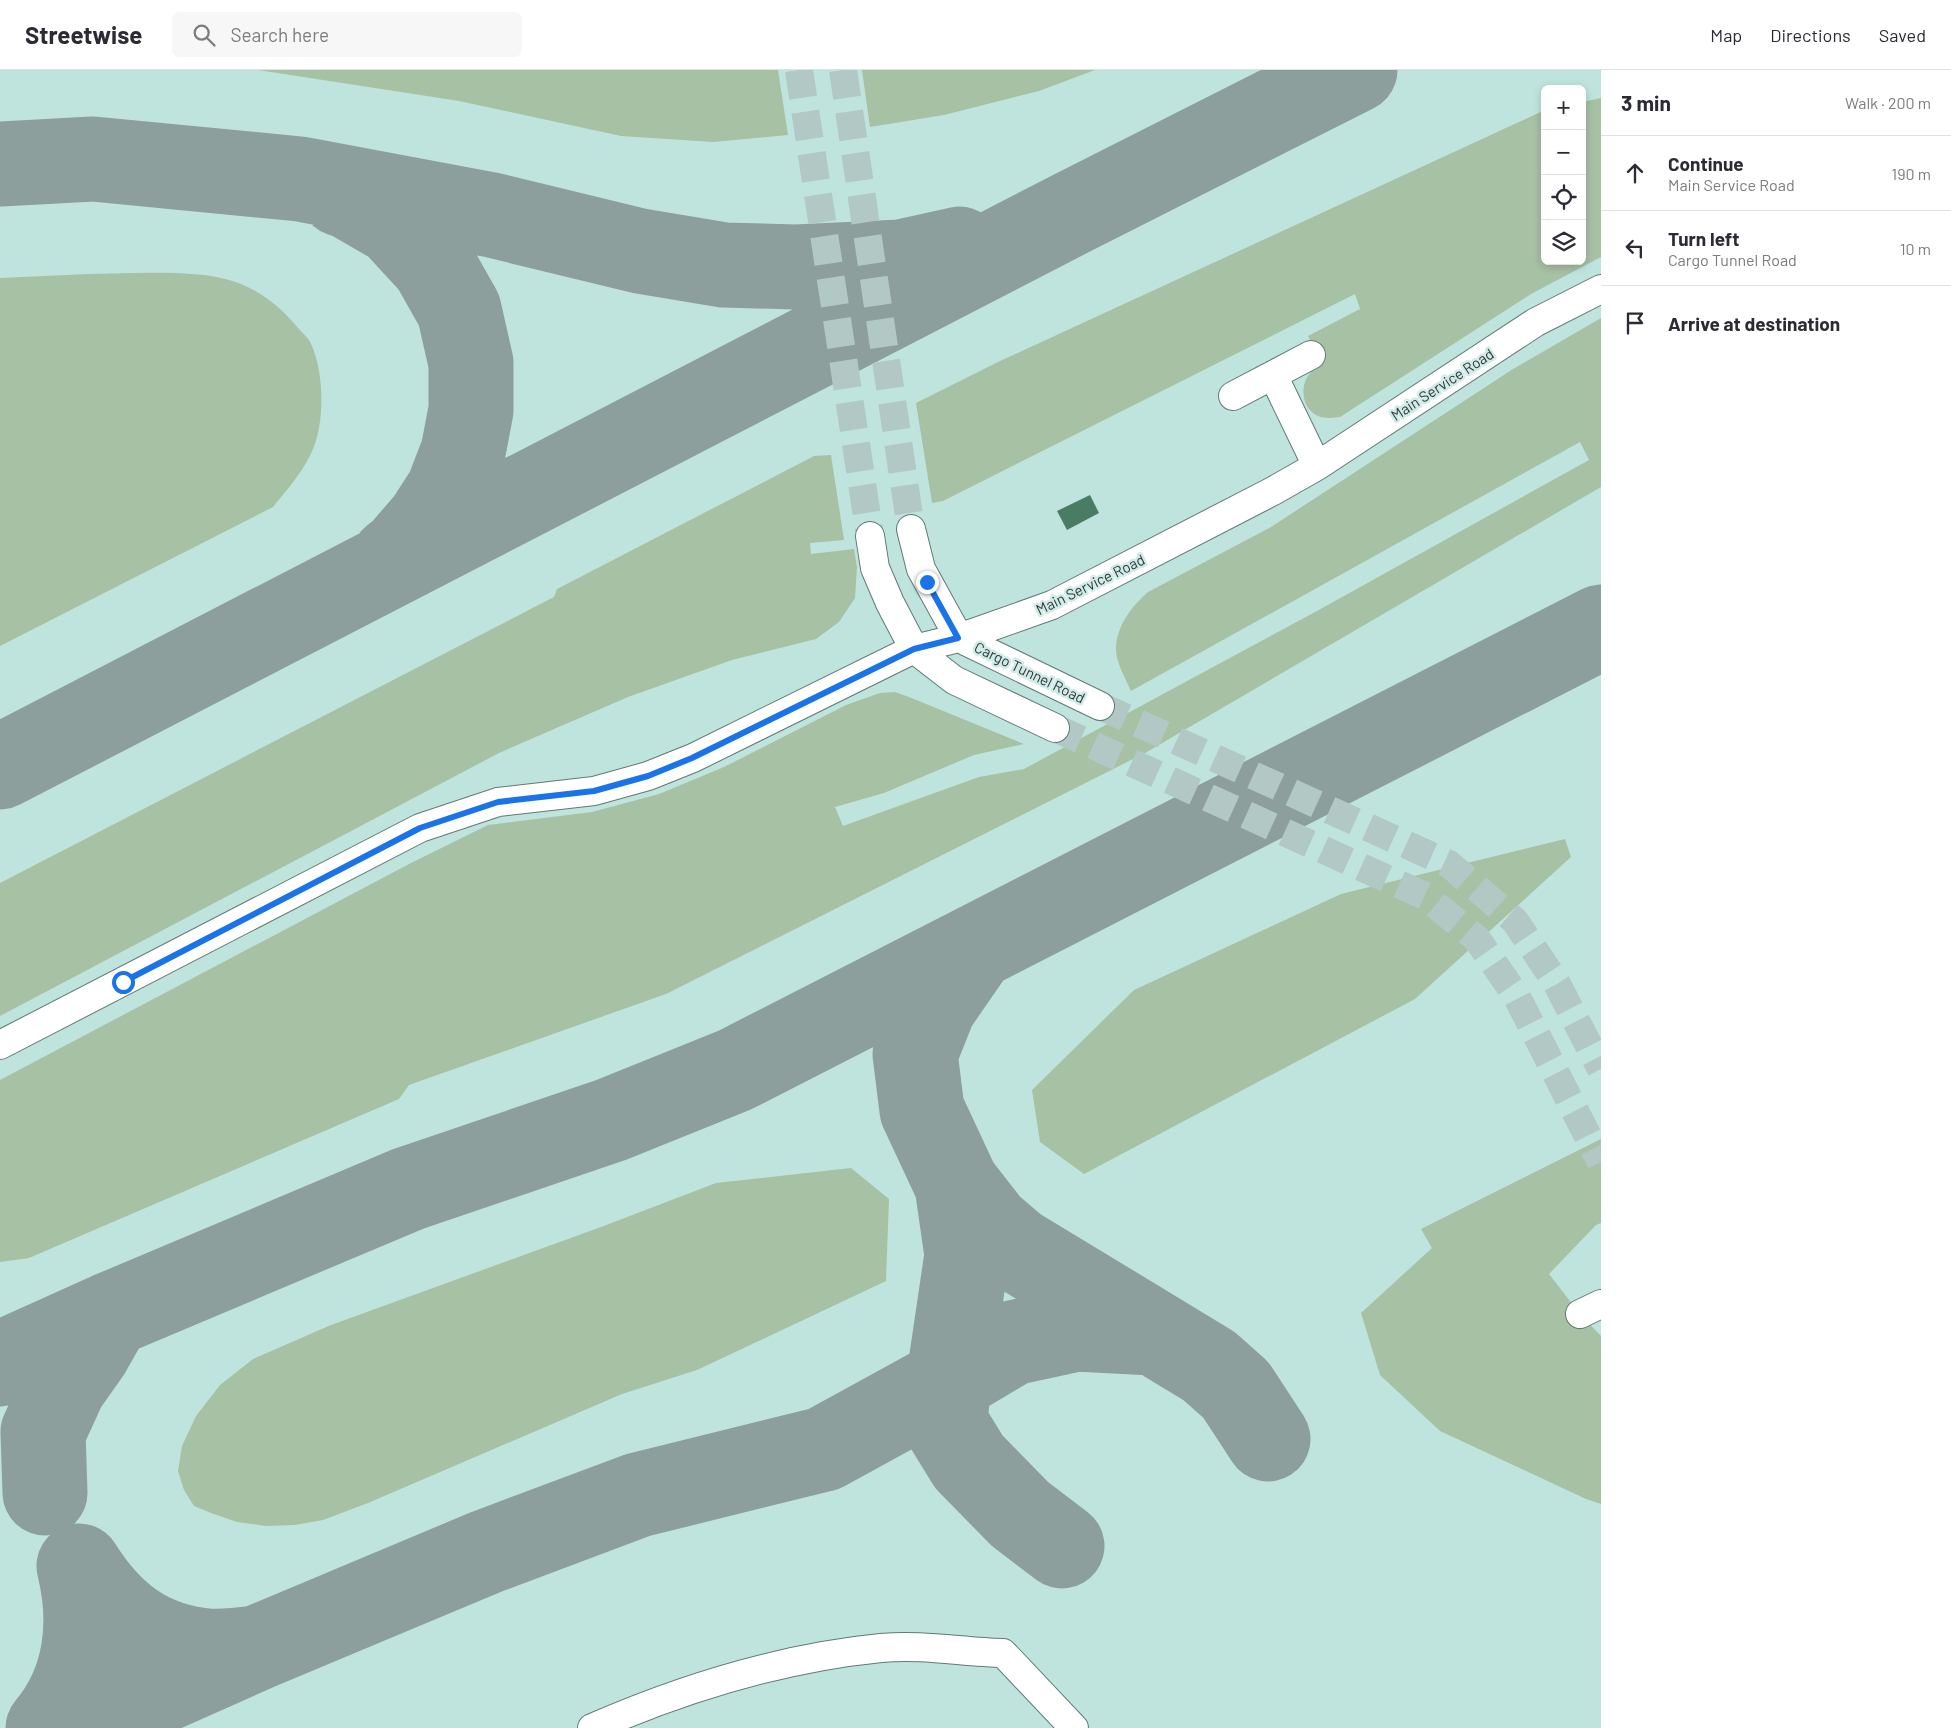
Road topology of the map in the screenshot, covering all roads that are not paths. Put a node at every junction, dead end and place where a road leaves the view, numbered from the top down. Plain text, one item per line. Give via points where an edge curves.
1 (1601, 289) edge
2 (1311, 355) dead end
3 (1273, 375) junction
4 (1233, 396) dead end
5 (1317, 466) junction
6 (911, 529) tunnel mouth
7 (870, 536) tunnel mouth
8 (958, 638) junction
9 (914, 649) junction
10 (1100, 706) tunnel mouth
11 (1055, 728) tunnel mouth
12 (0, 1045) edge
13 (592, 1728) edge
14 (1074, 1728) edge

1 - 5 lane, Main Service Road via 1536,322
2 - 3 lane
3 - 4 lane
3 - 5 lane
5 - 8 lane, Main Service Road via 1052,605
6 - 8 lane, Cargo Tunnel Road via 920,569
7 - 9 lane via 875,568
8 - 9 lane, Main Service Road
8 - 10 lane, Cargo Tunnel Road
9 - 11 lane via 954,680
9 - 12 lane, Main Service Road via 692,758 648,776 594,791 498,802 420,828
13 - 14 lane via 732,1676 812,1658 919,1646 1003,1653

